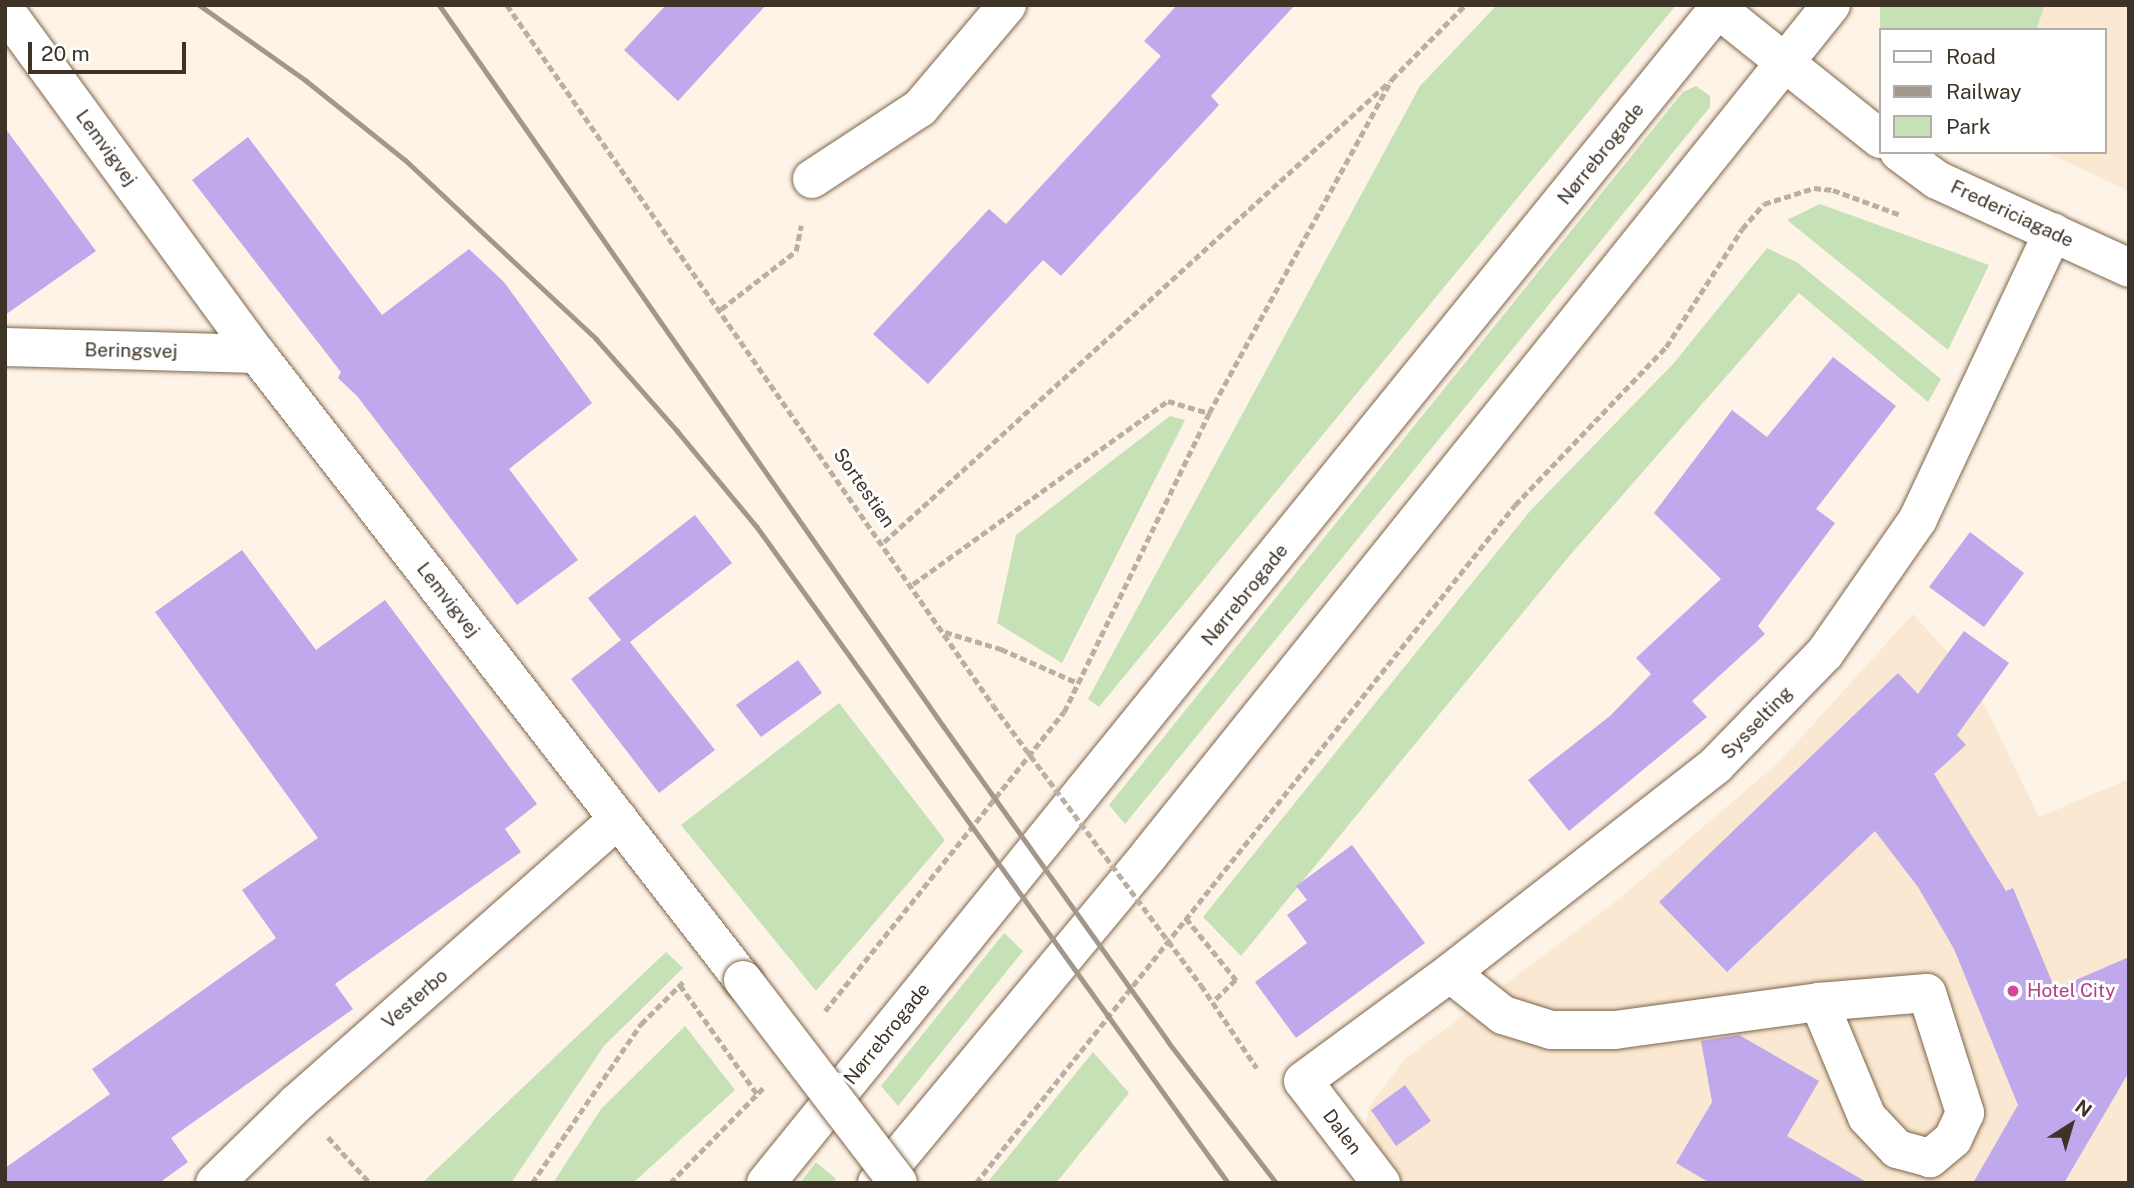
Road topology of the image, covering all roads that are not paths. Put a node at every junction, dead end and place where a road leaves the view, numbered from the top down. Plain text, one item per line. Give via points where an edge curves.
1 (1007, 5) edge
2 (1832, 5) edge
3 (1720, 7) edge
4 (5, 10) edge
5 (1785, 62) junction
6 (1878, 137) edge
7 (1902, 154) edge
8 (812, 179) road end
9 (2053, 232) junction
10 (2129, 268) edge
11 (257, 354) junction
12 (8, 358) edge
13 (618, 819) junction
14 (1450, 973) junction
15 (1819, 1002) junction
16 (1303, 1081) joint
17 (215, 1183) edge
18 (766, 1183) edge
19 (877, 1183) edge
20 (898, 1183) edge
21 (1381, 1183) edge

1 - 8 street via 920,108
2 - 5 street
3 - 5 street
3 - 18 street, Nørrebrogade
4 - 11 street, Lemvigvej
5 - 6 street
5 - 19 street via 1149,855
7 - 9 street, Fredericiagade via 1937,180
9 - 10 street, Fredericiagade
9 - 14 street, Sysselting via 1918,519 1825,653 1716,765
11 - 12 street, Beringsvej
11 - 13 street, Lemvigvej
13 - 17 street, Vesterbo via 297,1103
13 - 20 street, Lemvigvej, bridge
14 - 15 street via 1503,1015 1551,1030 1615,1030
14 - 16 street, Sysselting
15 - 15 street via 1927,993 1965,1114 1953,1139 1930,1158 1897,1149 1867,1118
16 - 21 street, Dalen

